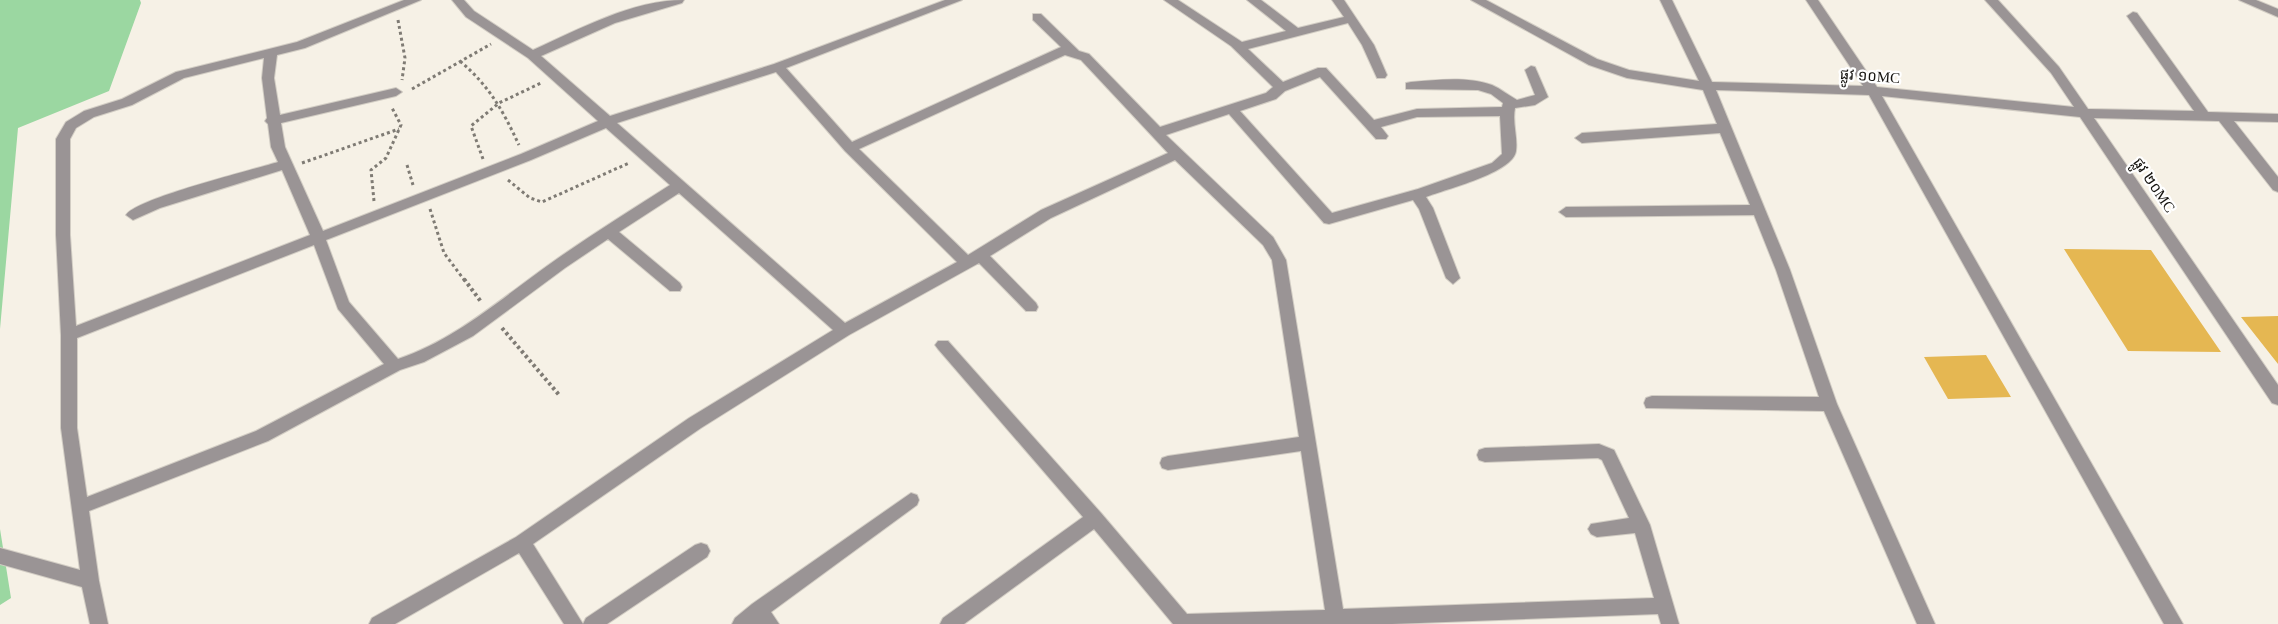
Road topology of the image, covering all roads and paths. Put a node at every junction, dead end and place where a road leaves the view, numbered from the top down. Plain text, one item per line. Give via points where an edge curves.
1 (415, 0) edge
2 (458, 0) edge
3 (678, 0) edge
4 (956, 0) edge
5 (1170, 0) edge
6 (1253, 0) edge
7 (1477, 0) edge
8 (1666, 0) edge
9 (1812, 0) edge
10 (1991, 0) edge
11 (2245, 0) edge
12 (1343, 1) edge
13 (637, 5) edge
14 (395, 8) junction
15 (2276, 10) edge
16 (2133, 16) dead end
17 (1036, 17) dead end
18 (1350, 19) junction
19 (1294, 32) junction
20 (504, 36) junction
21 (1239, 47) junction
22 (1074, 52) junction
23 (271, 54) junction
24 (532, 55) junction
25 (460, 61) junction
26 (778, 67) junction
27 (1531, 70) dead end
28 (1381, 75) dead end
29 (555, 76) junction
30 (1411, 86) dead end
31 (1708, 86) junction
32 (1280, 88) junction
33 (396, 92) junction
34 (1873, 92) junction
35 (499, 103) junction
36 (1507, 108) junction
37 (1233, 110) junction
38 (2086, 113) junction
39 (2204, 116) junction
40 (2223, 117) junction
41 (2278, 118) edge
42 (272, 122) junction
43 (607, 122) junction
44 (1372, 125) junction
45 (1725, 128) junction
46 (399, 129) junction
47 (1157, 133) junction
48 (1381, 136) dead end
49 (1582, 138) dead end
50 (850, 148) junction
51 (1177, 154) junction
52 (646, 156) junction
53 (526, 157) junction
54 (288, 166) junction
55 (494, 168) junction
56 (680, 185) junction
57 (2278, 187) edge
58 (1416, 193) junction
59 (1759, 210) junction
60 (1566, 212) dead end
61 (133, 214) dead end
62 (376, 216) junction
63 (609, 232) junction
64 (317, 239) junction
65 (973, 258) junction
66 (1453, 278) dead end
67 (675, 287) dead end
68 (1031, 307) dead end
69 (844, 331) junction
70 (69, 335) junction
71 (943, 345) dead end
72 (395, 366) junction
73 (2278, 398) edge
74 (1652, 403) dead end
75 (1829, 404) junction
76 (1307, 442) junction
77 (1485, 454) dead end
78 (1168, 463) dead end
79 (911, 500) dead end
80 (80, 507) junction
81 (1095, 518) junction
82 (1641, 525) junction
83 (1597, 529) dead end
84 (522, 542) junction
85 (701, 551) dead end
86 (0, 556) edge
87 (90, 581) junction
88 (1664, 606) junction
89 (758, 610) junction
90 (1335, 618) junction
91 (598, 622) edge
92 (1182, 623) edge
93 (99, 624) edge
94 (378, 624) edge
95 (574, 624) edge
96 (741, 624) edge
97 (770, 624) edge
98 (949, 624) edge
99 (1670, 624) edge
100 (1926, 624) edge
101 (2174, 624) edge

1 - 14 street
2 - 20 street via 470,14
3 - 13 street
4 - 26 street
5 - 21 street
6 - 19 street
7 - 31 street, ផ្លូវ ១០MC via 1593,62 1627,74
8 - 31 street
9 - 34 street
10 - 38 street, ផ្លូវ ២០MC via 2055,70
11 - 15 street
12 - 18 street
13 - 24 street
14 - 23 street
14 - 33 path via 403,42 404,75
16 - 39 street
17 - 22 street
18 - 19 street
18 - 28 street via 1376,57
19 - 21 street
20 - 24 street
20 - 25 path
21 - 32 street
22 - 47 street via 1085,57
22 - 50 street via 1064,50 1051,55
23 - 42 street via 268,78
23 - 70 street via 180,75 71,125 63,139
24 - 29 street
25 - 33 path via 415,88
25 - 35 path via 483,81
26 - 43 street
26 - 50 street
27 - 36 street via 1542,97
29 - 35 path
29 - 43 street
30 - 36 street via 1486,88
31 - 34 street, ផ្លូវ ១០MC
31 - 45 street
32 - 37 street via 1271,96
32 - 44 street via 1322,71
33 - 42 street
33 - 46 path via 391,110 401,125
34 - 38 street, ផ្លូវ ១០MC
34 - 101 street
35 - 53 path
35 - 55 path via 471,126
36 - 44 street via 1417,113
36 - 58 street via 1508,156 1497,166
37 - 47 street
37 - 58 street via 1329,219
38 - 39 street, ផ្លូវ ១០MC
38 - 73 street, ផ្លូវ ២០MC
39 - 40 street, ផ្លូវ ១០MC
40 - 41 street, ផ្លូវ ១០MC
40 - 57 street
42 - 54 street
43 - 52 street
43 - 53 street
44 - 48 street
45 - 49 street
45 - 59 street
46 - 54 path
46 - 62 path via 386,158 371,170
47 - 51 street
50 - 65 street
51 - 65 street via 1046,214
51 - 76 street via 1268,241 1279,260
52 - 55 path via 542,202 530,198
52 - 56 street
53 - 55 street
54 - 61 street via 155,204
54 - 64 street
55 - 62 street
56 - 63 street
56 - 69 street
58 - 66 street via 1426,208
59 - 60 street
59 - 75 street
62 - 64 street
63 - 67 street
63 - 72 street via 468,332
64 - 70 street
64 - 72 street via 343,305
65 - 68 street
65 - 69 street
69 - 84 street via 695,423
70 - 80 street via 69,428
71 - 81 street
72 - 80 street via 262,436
74 - 75 street
75 - 100 street
76 - 78 street
76 - 90 street
77 - 82 street via 1608,455
79 - 89 street
80 - 87 street
81 - 92 street
81 - 98 street
82 - 83 street
82 - 88 street
84 - 94 street
84 - 95 street
85 - 91 street
86 - 87 street
87 - 93 street
88 - 90 street
88 - 99 street
89 - 96 street
89 - 97 street
90 - 92 street

